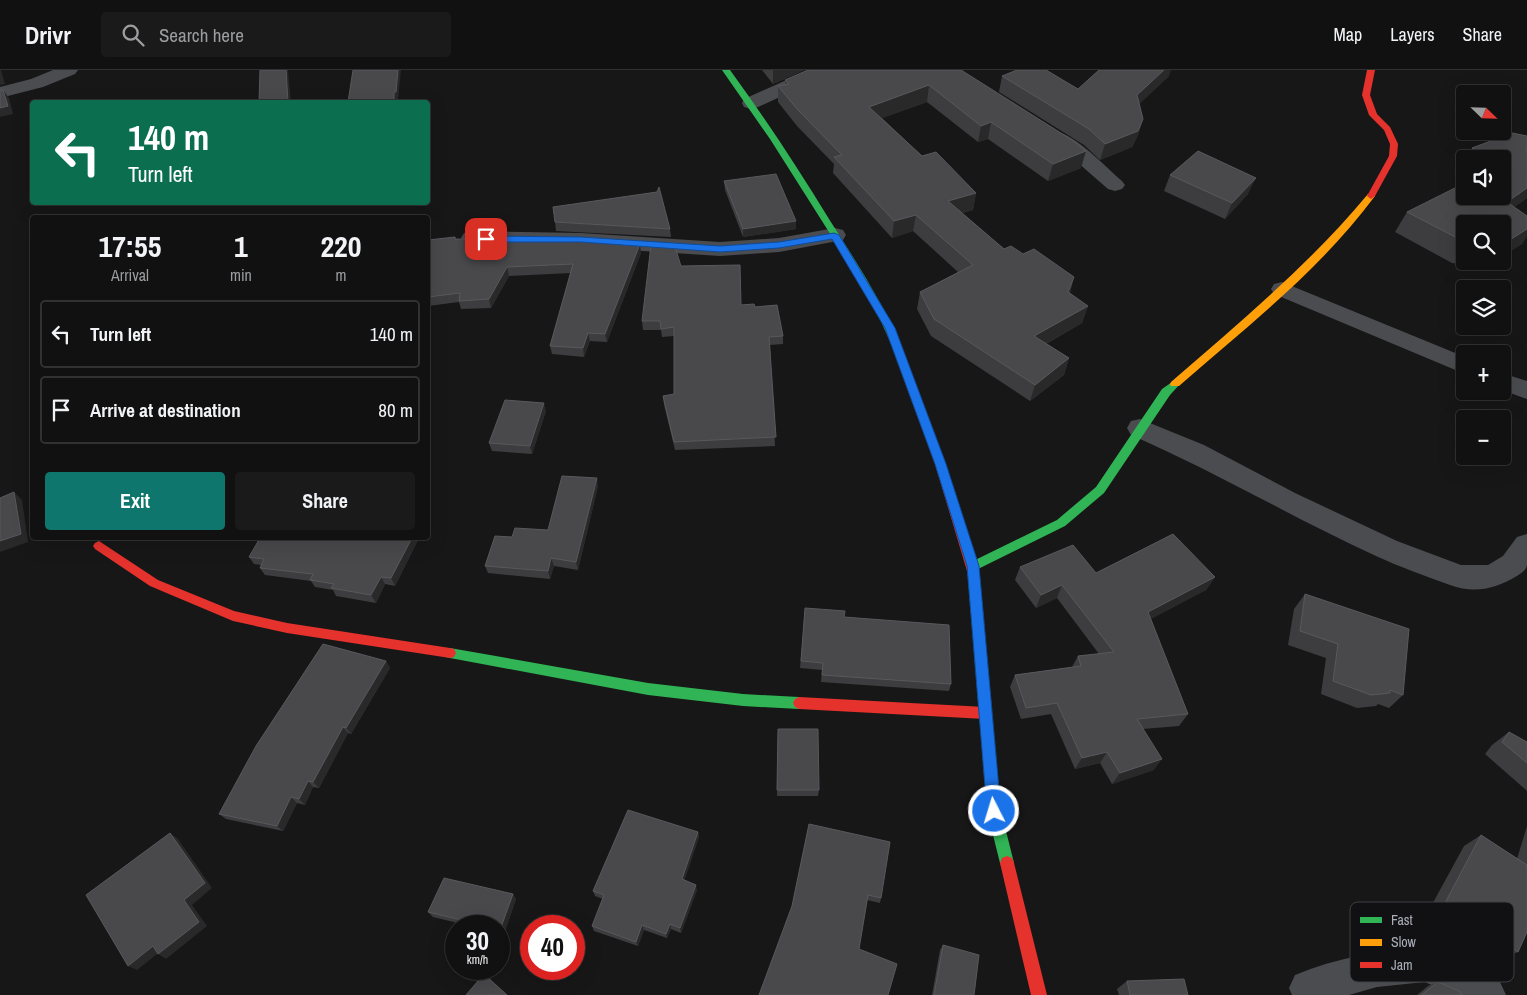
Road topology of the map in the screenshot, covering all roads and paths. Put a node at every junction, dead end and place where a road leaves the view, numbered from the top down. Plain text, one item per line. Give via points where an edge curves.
1 (69, 70) edge
2 (726, 70) edge
3 (824, 70) edge
4 (1371, 70) edge
5 (0, 94) edge
6 (751, 103) junction
7 (1036, 125) edge
8 (1116, 185) dead end
9 (834, 235) junction
10 (472, 238) edge
11 (1282, 289) junction
12 (1456, 362) edge
13 (1511, 384) edge
14 (1527, 390) edge
15 (1140, 428) junction
16 (1527, 545) edge
17 (98, 546) dead end
18 (973, 566) junction
19 (985, 714) junction
20 (1350, 976) edge
21 (1466, 982) edge
22 (1308, 988) dead end
23 (1039, 995) edge
24 (1487, 995) edge

1 - 5 street
2 - 6 street
3 - 6 street
4 - 11 street via 1366,95 1373,115 1388,129 1394,144 1394,156 1372,195 1348,226
6 - 9 street
7 - 8 street via 1076,151
9 - 10 street via 779,245 720,249 581,240
9 - 18 street via 890,328
11 - 12 street
11 - 15 street via 1166,392
13 - 14 street
15 - 16 street via 1195,452 1387,549 1460,577 1492,577 1514,564
15 - 18 street via 1100,490 1061,523
17 - 19 street via 162,587 233,616 287,628 411,646 648,689 744,700
18 - 19 street
19 - 23 street via 994,811
20 - 22 street
21 - 24 street

